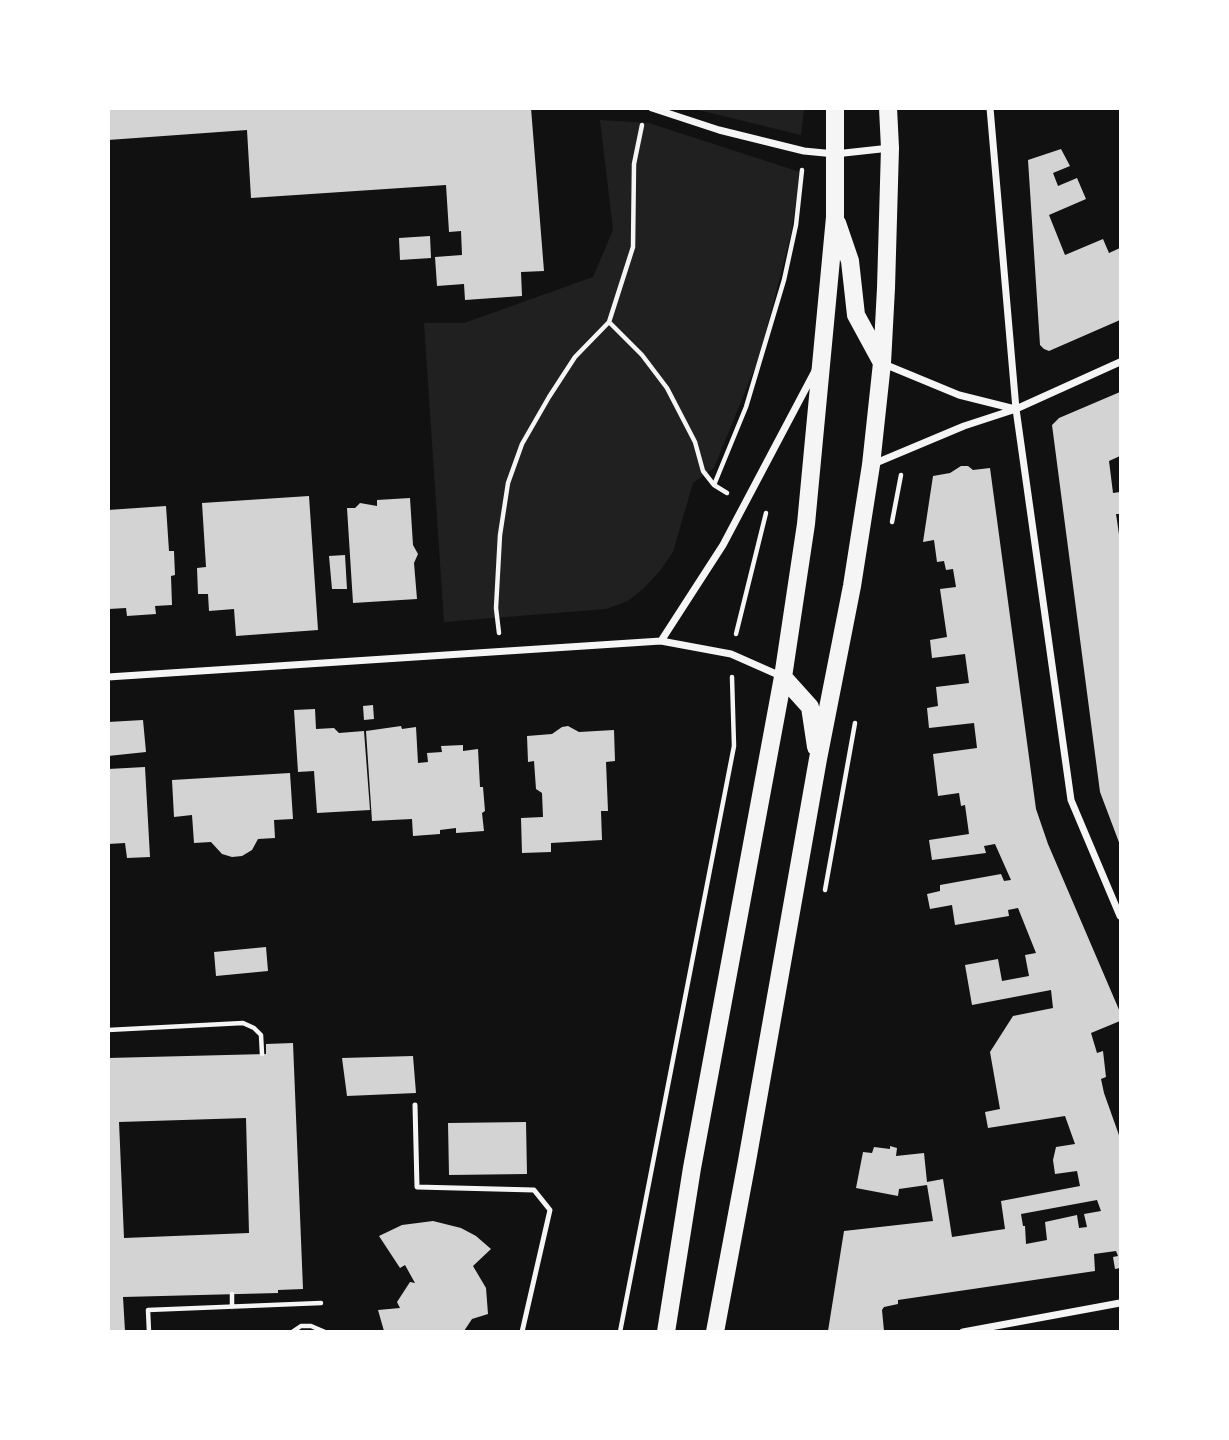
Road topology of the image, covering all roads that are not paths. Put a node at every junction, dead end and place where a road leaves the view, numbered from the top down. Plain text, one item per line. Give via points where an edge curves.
1 (652, 108) edge
2 (835, 108) edge
3 (888, 108) edge
4 (990, 108) edge
5 (890, 148) junction
6 (835, 154) junction
7 (835, 217) junction
8 (823, 355) junction
9 (1121, 362) edge
10 (882, 363) junction
11 (1016, 409) junction
12 (871, 465) junction
13 (661, 641) junction
14 (108, 677) edge
15 (783, 677) junction
16 (818, 759) junction
17 (1121, 916) edge
18 (415, 1105) dead end
19 (1121, 1303) edge
20 (522, 1332) edge
21 (666, 1332) edge
22 (715, 1332) edge
23 (963, 1332) edge

1 - 6 street via 719,130
2 - 6 main road
3 - 5 main road
4 - 11 street
5 - 6 street
5 - 10 main road
6 - 7 main road
7 - 8 main road
7 - 10 main road via 850,261 856,315
8 - 13 street via 723,545
8 - 15 main road via 806,524
9 - 11 street
10 - 11 street via 959,396
10 - 12 main road
11 - 12 street
11 - 17 street via 1071,800
12 - 16 main road
13 - 14 street
13 - 15 street via 731,654
15 - 16 main road via 810,706
15 - 21 main road via 694,1154
16 - 22 main road
18 - 20 lane via 417,1187 534,1190 550,1210
19 - 23 street

